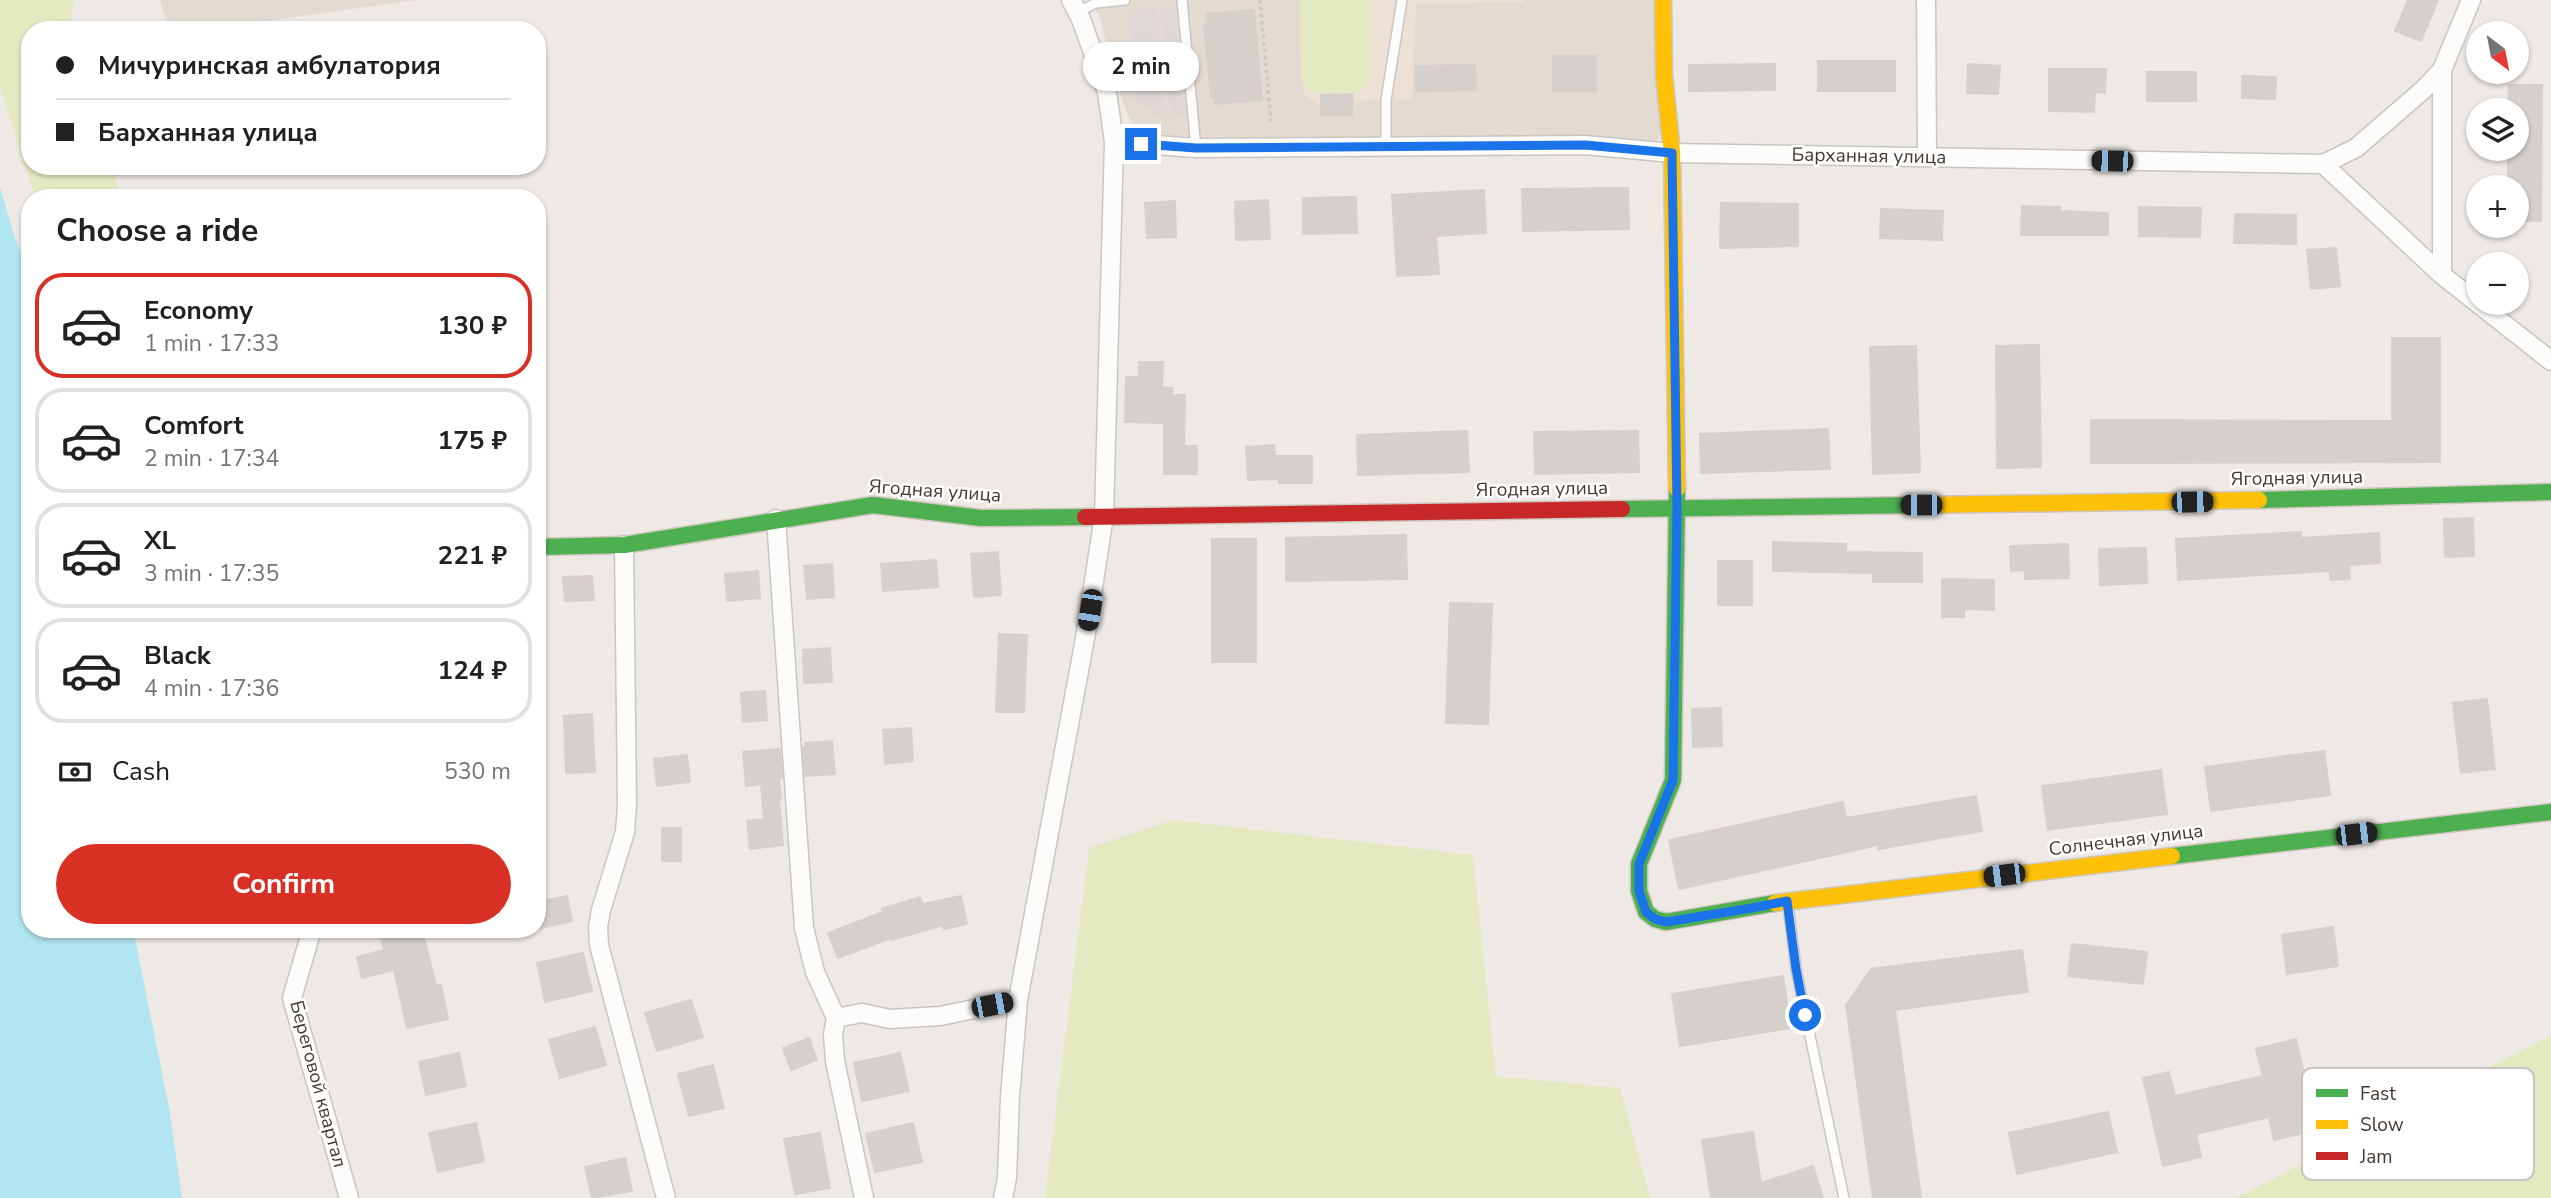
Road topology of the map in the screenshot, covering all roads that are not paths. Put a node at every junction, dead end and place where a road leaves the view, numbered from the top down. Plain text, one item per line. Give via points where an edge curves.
1 (1125, 0) edge
2 (1182, 0) edge
3 (1402, 0) edge
4 (1663, 0) edge
5 (1926, 0) edge
6 (2471, 0) edge
7 (1074, 6) edge
8 (2442, 70) junction
9 (1114, 142) junction
10 (1386, 147) junction
11 (1196, 148) junction
12 (1672, 153) junction
13 (1927, 157) junction
14 (2323, 164) junction
15 (2442, 275) junction
16 (2551, 361) edge
17 (2551, 492) edge
18 (1677, 508) junction
19 (1104, 516) junction
20 (776, 519) junction
21 (624, 545) junction
22 (546, 547) edge
23 (2551, 812) edge
24 (1787, 901) junction
25 (309, 938) edge
26 (1018, 1000) junction
27 (836, 1018) junction
28 (349, 1198) edge
29 (666, 1198) edge
30 (864, 1198) edge
31 (1003, 1198) edge
32 (1844, 1198) edge

1 - 7 lane
2 - 11 lane
3 - 10 lane via 1386,100
4 - 12 street
5 - 13 street
6 - 8 street
7 - 9 street via 1107,92
8 - 14 street via 2356,148
8 - 15 street
9 - 11 street, Барханная улица
9 - 19 street
10 - 11 street, Барханная улица
10 - 12 street, Барханная улица via 1585,145
12 - 13 street, Барханная улица
12 - 18 street
13 - 14 street, Барханная улица
14 - 15 street
15 - 16 street
17 - 18 street, Ягодная улица
18 - 19 street, Ягодная улица
18 - 24 street, Солнечная улица via 1673,780 1639,864 1639,891 1646,912 1666,922
19 - 20 street, Ягодная улица via 981,518 873,505
19 - 26 street
20 - 21 street, Ягодная улица
20 - 27 street via 804,928 815,972
21 - 22 street, Ягодная улица
21 - 29 street via 627,805 625,832 598,927 599,945
23 - 24 street, Солнечная улица
24 - 32 lane via 1796,969
25 - 28 street, Береговой квартал via 292,998
26 - 27 street via 940,1016 890,1019 862,1013
26 - 31 street
27 - 30 street via 835,1060

